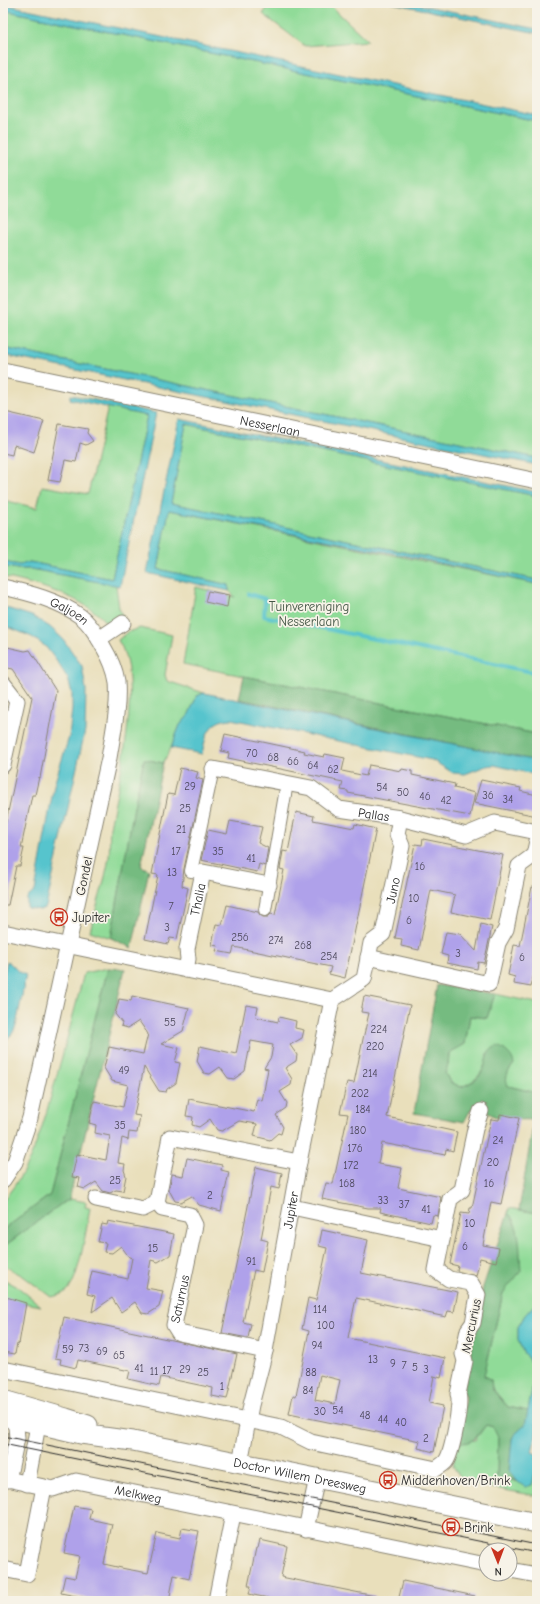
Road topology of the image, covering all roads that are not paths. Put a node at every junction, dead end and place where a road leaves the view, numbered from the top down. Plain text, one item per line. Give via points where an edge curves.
1 (3, 370) edge
2 (537, 481) edge
3 (3, 587) edge
4 (124, 622) dead end
5 (99, 639) junction
6 (3, 682) edge
7 (3, 765) edge
8 (213, 769) joint
9 (287, 783) junction
10 (400, 818) junction
11 (537, 832) edge
12 (537, 841) edge
13 (203, 872) junction
14 (269, 885) junction
15 (265, 910) dead end
16 (6, 933) edge
17 (68, 946) junction
18 (368, 957) junction
19 (186, 970) junction
20 (332, 1000) junction
21 (481, 1111) dead end
22 (299, 1162) junction
23 (3, 1180) edge
24 (96, 1199) dead end
25 (157, 1202) junction
26 (292, 1207) junction
27 (442, 1239) junction
28 (265, 1351) junction
29 (3, 1369) edge
30 (3, 1400) edge
31 (31, 1408) junction
32 (7, 1417) edge
33 (248, 1420) junction
34 (38, 1425) junction
35 (133, 1441) junction
36 (240, 1463) junction
37 (317, 1478) junction
38 (14, 1481) edge
39 (44, 1488) junction
40 (233, 1514) junction
41 (537, 1522) edge
42 (306, 1529) junction
43 (478, 1563) edge
44 (3, 1568) edge
45 (518, 1571) edge
46 (537, 1575) edge
47 (216, 1601) edge

1 - 2 street, Nesserlaan
3 - 5 street, Galjoen via 54,602 81,616
4 - 5 street, Galjoen
5 - 17 street, Gondel via 110,658 116,681 117,713
6 - 7 street via 17,701
8 - 9 street, Pallas
8 - 13 street via 191,871
9 - 10 street, Pallas via 311,788 339,809
9 - 14 street
10 - 11 street, Pallas via 466,835 495,823
10 - 18 street, Juno via 397,834 402,846 383,934 371,943
12 - 18 street via 534,855 519,866 506,929 498,943 489,984
13 - 14 street, Thalia
13 - 19 street, Thalia via 187,949
14 - 15 street
16 - 17 street
17 - 19 street
17 - 23 street, Gondel via 30,1118 15,1162
18 - 20 street via 364,979
19 - 20 street
20 - 22 street, Jupiter
21 - 27 street, Mercurius via 462,1190 450,1199
22 - 25 street via 170,1137
22 - 26 street, Jupiter
24 - 25 street via 143,1209
25 - 28 street, Saturnus via 162,1209 190,1215 195,1225 174,1325 179,1333
26 - 27 street
26 - 28 street, Jupiter
27 - 33 street, Mercurius via 436,1270 449,1280 471,1283 478,1295 473,1323 468,1330 463,1354 465,1361 458,1394 459,1407 446,1463 436,1468 311,1442 281,1427
28 - 33 street, Jupiter
29 - 33 street
30 - 31 street, Doctor Willem Dreesweg
31 - 34 street
31 - 35 street, Doctor Willem Dreesweg
32 - 34 street, Doctor Willem Dreesweg
32 - 38 street via 16,1426
33 - 36 street, Jupiter
34 - 35 street, Doctor Willem Dreesweg
34 - 38 street
35 - 36 street, Doctor Willem Dreesweg
36 - 37 street, Doctor Willem Dreesweg
37 - 41 street, Doctor Willem Dreesweg
37 - 42 street
38 - 39 street, Melkweg
39 - 40 street, Melkweg via 53,1489 76,1481
39 - 44 street via 27,1574
40 - 42 street, Melkweg
40 - 47 street
42 - 43 street
45 - 46 street

